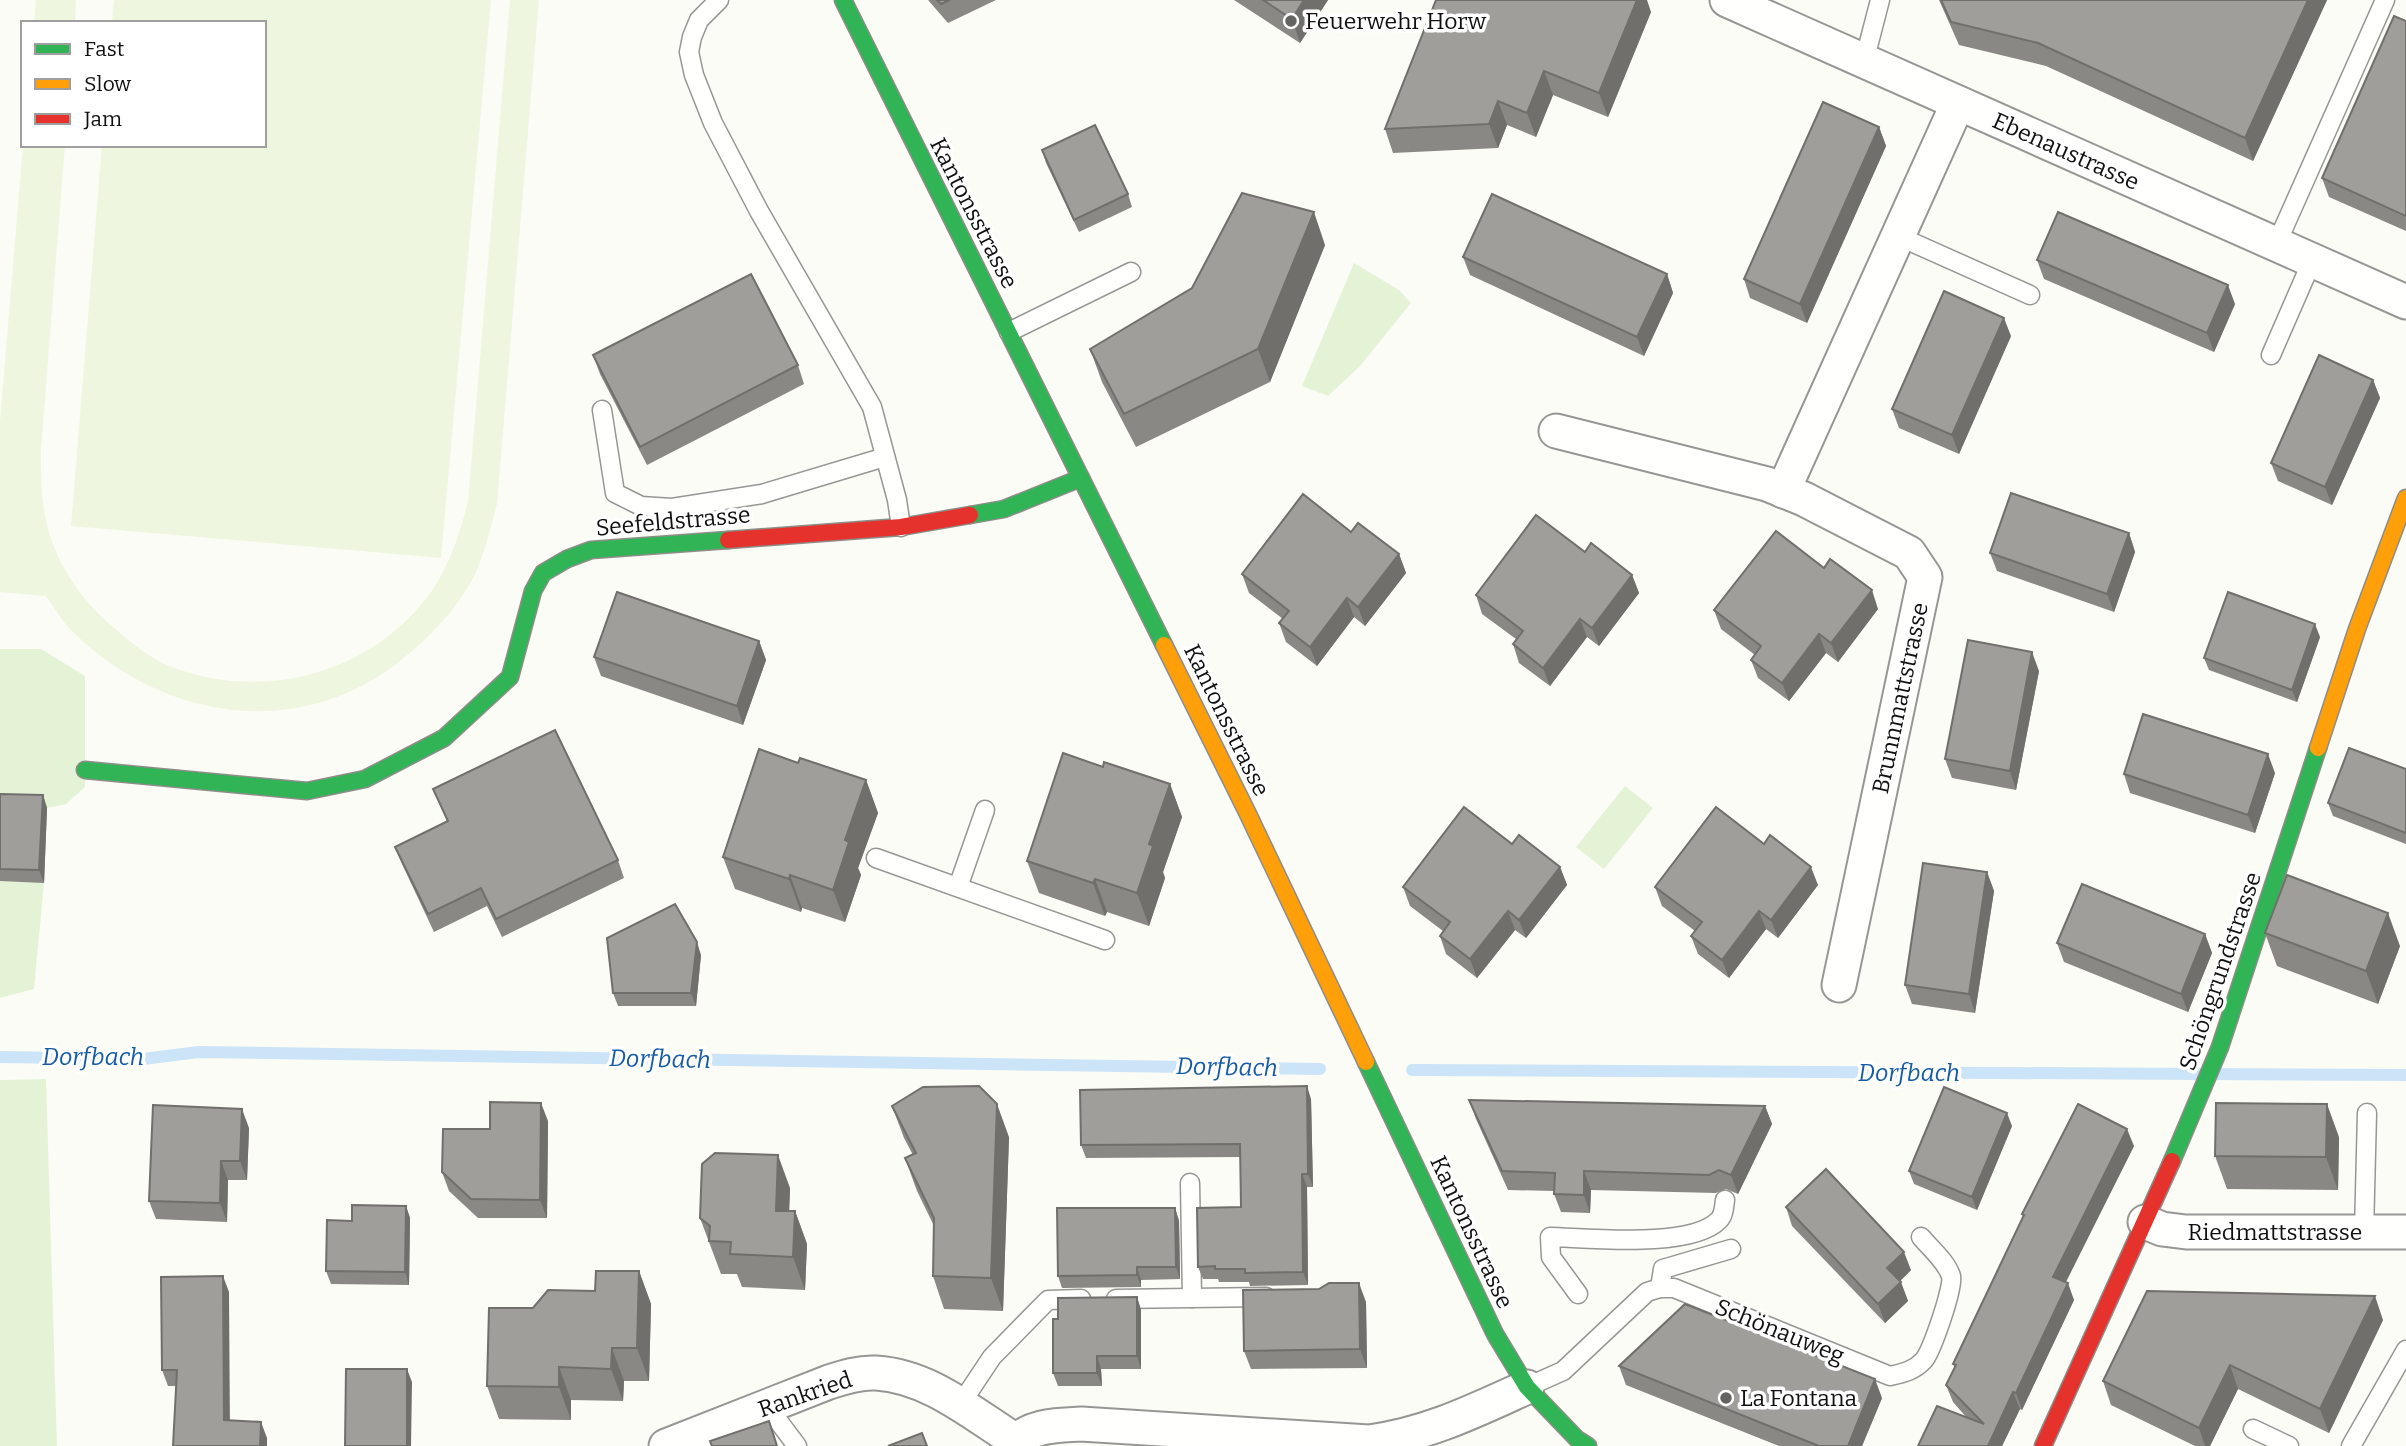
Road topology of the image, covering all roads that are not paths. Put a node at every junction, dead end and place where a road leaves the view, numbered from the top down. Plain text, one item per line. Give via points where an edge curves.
1 (719, 0) edge
2 (843, 0) edge
3 (1727, 0) edge
4 (1880, 0) edge
5 (2385, 0) edge
6 (1864, 62) junction
7 (1958, 103) junction
8 (1898, 236) junction
9 (2276, 245) junction
10 (2312, 261) junction
11 (1131, 272) dead end
12 (2030, 295) dead end
13 (2406, 302) edge
14 (1009, 332) junction
15 (2271, 355) dead end
16 (602, 410) dead end
17 (1556, 431) dead end
18 (885, 457) junction
19 (1081, 478) junction
20 (1783, 491) junction
21 (2406, 498) edge
22 (901, 527) junction
23 (85, 771) dead end
24 (985, 810) dead end
25 (876, 858) dead end
26 (958, 887) junction
27 (1105, 940) dead end
28 (1839, 985) dead end
29 (2367, 1113) dead end
30 (1191, 1183) dead end
31 (1725, 1200) edge
32 (2145, 1222) junction
33 (2364, 1232) junction
34 (2406, 1232) edge
35 (1921, 1237) dead end
36 (1651, 1240) junction
37 (1731, 1249) dead end
38 (1663, 1269) junction
39 (1660, 1288) junction
40 (1577, 1294) dead end
41 (1286, 1297) edge
42 (1192, 1298) junction
43 (2406, 1350) edge
44 (1527, 1387) junction
45 (960, 1405) junction
46 (767, 1406) junction
47 (2253, 1429) dead end
48 (1014, 1443) edge
49 (1356, 1444) edge
50 (666, 1446) edge
51 (797, 1446) edge
52 (1588, 1446) edge
53 (2042, 1446) edge
54 (2289, 1446) edge
55 (2351, 1446) edge

1 - 18 lane via 699,20 692,37 694,75 713,123 759,211 872,407
2 - 14 street, Kantonsstrasse
3 - 6 street, Ebenaustrasse
4 - 6 lane
5 - 9 lane
6 - 7 street, Ebenaustrasse
7 - 8 street
7 - 9 street, Ebenaustrasse
8 - 12 lane
8 - 20 street
9 - 10 street, Ebenaustrasse
10 - 13 street, Ebenaustrasse
10 - 15 lane
11 - 14 lane
14 - 19 street, Kantonsstrasse
16 - 18 lane via 615,493 641,506 672,508 762,494
17 - 20 street, Brunnmattstrasse
18 - 22 lane
19 - 22 street, Seefeldstrasse via 1004,509
19 - 44 street, Kantonsstrasse via 1247,812 1495,1334
20 - 28 street, Brunnmattstrasse via 1909,553 1926,577
21 - 32 street, Schöngrundstrasse via 2357,629 2220,1047
22 - 23 street, Seefeldstrasse via 591,550 567,559 543,573 533,590 510,677 444,738 365,779 307,791
24 - 26 lane
25 - 26 lane
26 - 27 lane
29 - 33 lane
30 - 42 lane
31 - 36 lane via 1718,1222 1699,1232
32 - 33 street, Riedmattstrasse via 2186,1232
32 - 53 street, Schöngrundstrasse
33 - 34 street, Riedmattstrasse
35 - 39 lane, Schönauweg via 1952,1279 1948,1302 1925,1359 1909,1372 1890,1376 1674,1288
36 - 38 lane
36 - 40 lane via 1550,1237 1551,1257
37 - 38 lane
38 - 39 lane
39 - 44 lane via 1647,1293 1563,1371
41 - 42 lane
42 - 45 lane via 1048,1300 992,1357
43 - 55 lane
44 - 49 street via 1405,1437
44 - 52 street, Kantonsstrasse
45 - 46 street, Rankried via 930,1386 876,1373 852,1375
45 - 48 street, Rankried
46 - 50 street, Rankried
46 - 51 lane
47 - 54 lane
48 - 49 street via 1026,1433 1049,1426 1081,1424

